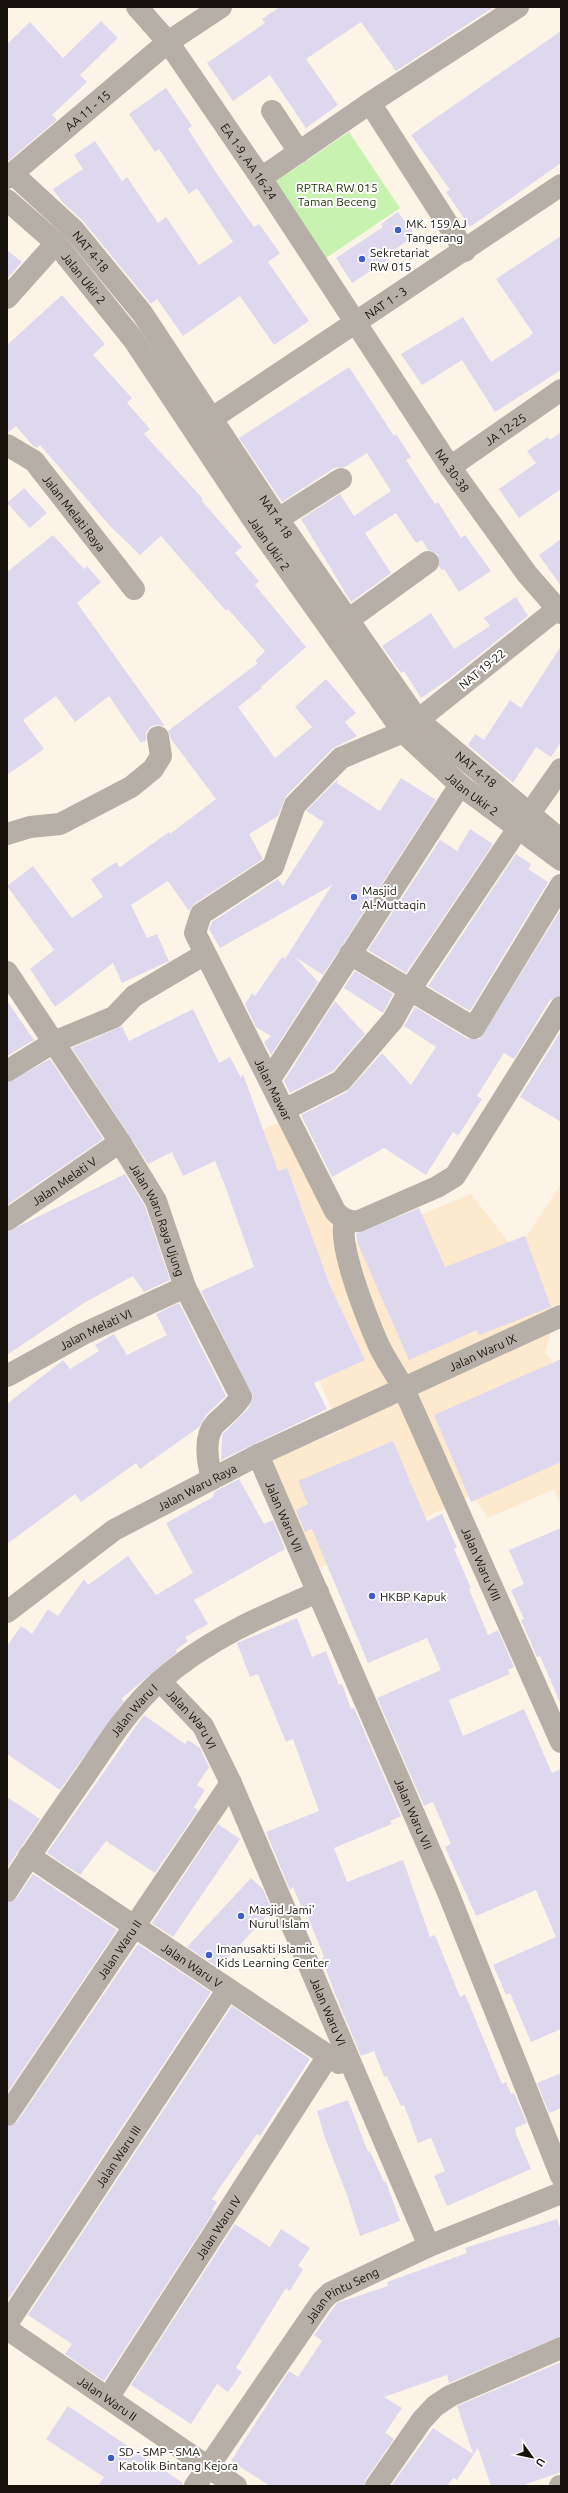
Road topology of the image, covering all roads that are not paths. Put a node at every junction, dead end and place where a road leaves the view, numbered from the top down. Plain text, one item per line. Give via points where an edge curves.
1 (137, 7) edge
2 (221, 7) edge
3 (518, 7) edge
4 (168, 42) junction
5 (370, 103) junction
6 (272, 111) dead end
7 (299, 152) junction
8 (10, 176) edge
9 (261, 178) junction
10 (561, 185) edge
11 (7, 200) edge
12 (56, 243) junction
13 (465, 251) junction
14 (7, 298) edge
15 (355, 321) junction
16 (561, 390) edge
17 (211, 420) junction
18 (7, 445) edge
19 (450, 467) junction
20 (341, 479) dead end
21 (278, 519) junction
22 (428, 562) dead end
23 (134, 589) dead end
24 (559, 609) edge
25 (348, 620) junction
26 (411, 726) junction
27 (158, 737) dead end
28 (561, 769) edge
29 (460, 785) junction
30 (523, 821) junction
31 (7, 834) edge
32 (561, 840) edge
33 (561, 860) edge
34 (561, 885) edge
35 (205, 954) junction
36 (350, 954) junction
37 (7, 972) edge
38 (411, 988) junction
39 (561, 1007) edge
40 (54, 1042) junction
41 (7, 1072) edge
42 (270, 1079) junction
43 (286, 1109) junction
44 (120, 1142) junction
45 (7, 1220) edge
46 (345, 1220) junction
47 (185, 1287) junction
48 (561, 1316) edge
49 (7, 1376) edge
50 (403, 1387) junction
51 (258, 1455) junction
52 (212, 1479) junction
53 (318, 1592) junction
54 (7, 1612) edge
55 (160, 1681) junction
56 (561, 1742) edge
57 (231, 1783) junction
58 (29, 1856) junction
59 (7, 1891) edge
60 (133, 1925) junction
61 (228, 1989) junction
62 (328, 2056) junction
63 (355, 2074) junction
64 (7, 2115) edge
65 (561, 2176) edge
66 (561, 2192) edge
67 (429, 2246) junction
68 (7, 2324) edge
69 (7, 2329) edge
70 (561, 2348) edge
71 (108, 2398) junction
72 (208, 2467) junction
73 (196, 2486) edge
74 (236, 2486) edge
75 (376, 2486) edge

1 - 4 street, EA 1-9, AA 16-24
2 - 4 street, AA 11 - 15
3 - 5 street
4 - 8 street, AA 11 - 15
4 - 9 street, EA 1-9, AA 16-24
5 - 7 street
5 - 13 street
6 - 7 street
7 - 9 street
8 - 17 street, NAT 4-18 via 73,229 142,313
9 - 15 street, EA 1-9, AA 16-24
10 - 13 street, NAT 1 - 3
11 - 12 street, Jalan Ukir 2
12 - 14 street
12 - 26 street, Jalan Ukir 2 via 133,339 260,530
13 - 15 street, NAT 1 - 3
15 - 17 street, NAT 1 - 3
15 - 19 street, NA 30-38
16 - 19 street, JA 12-25
17 - 21 street, NAT 4-18
18 - 23 street, Jalan Melati Raya via 34,461
19 - 24 street, NA 30-38 via 527,574
20 - 21 street
21 - 25 street, NAT 4-18
22 - 25 street
24 - 26 street, NAT 19-22
25 - 26 street, NAT 4-18
26 - 29 street, Jalan Ukir 2
26 - 30 street, NAT 4-18
26 - 35 street, NAT 19-22 via 341,758 295,805 273,867 202,914 195,933
27 - 31 street via 161,756 153,769 131,787 60,824 30,827
28 - 30 street
29 - 30 street, Jalan Ukir 2
29 - 36 street
30 - 32 street, NAT 4-18
30 - 33 street, Jalan Ukir 2
30 - 38 street
34 - 38 street via 474,1028
35 - 40 street via 134,996 114,1017
35 - 42 street, Jalan Mawar
36 - 38 street
36 - 42 street
37 - 40 street, Jalan Waru Raya Ujung
38 - 43 street via 393,1020 341,1081
39 - 46 street via 455,1176 437,1187 359,1221
40 - 41 street
40 - 44 street, Jalan Waru Raya Ujung
42 - 43 street, Jalan Mawar
43 - 46 street, Jalan Mawar via 335,1211
44 - 45 street, Jalan Melati V
44 - 47 street, Jalan Waru Raya Ujung via 156,1201
46 - 50 street via 342,1230 350,1268 378,1345
47 - 49 street, Jalan Melati VI via 83,1334
47 - 52 street, Jalan Waru Raya Ujung via 241,1397 213,1426 208,1444
48 - 50 street, Jalan Waru IX
50 - 51 street, Jalan Waru Raya
50 - 56 street, Jalan Waru VIII
51 - 52 street, Jalan Waru Raya
51 - 53 street, Jalan Waru VII
52 - 54 street, Jalan Waru Raya via 114,1530
53 - 55 street, Jalan Waru I via 240,1627 183,1663
53 - 65 street, Jalan Waru VII via 447,1890
55 - 57 street, Jalan Waru VI via 203,1726
55 - 58 street, Jalan Waru I via 134,1706
57 - 60 street, Jalan Waru II
57 - 63 street, Jalan Waru VI
58 - 59 street, Jalan Waru I
58 - 60 street, Jalan Waru V
60 - 61 street, Jalan Waru V
60 - 64 street, Jalan Waru II
61 - 62 street, Jalan Waru V
61 - 68 street, Jalan Waru III
62 - 63 street, Jalan Waru V
62 - 71 street, Jalan Waru IV
63 - 67 street, Jalan Waru VI
66 - 67 street, Jalan Pintu Seng
67 - 72 street, Jalan Pintu Seng via 340,2286 322,2301
69 - 71 street, Jalan Waru II
70 - 75 street via 450,2396 435,2406
71 - 72 street, Jalan Waru II
72 - 73 street, Jalan Pintu Seng
72 - 74 street, Jalan Waru II

